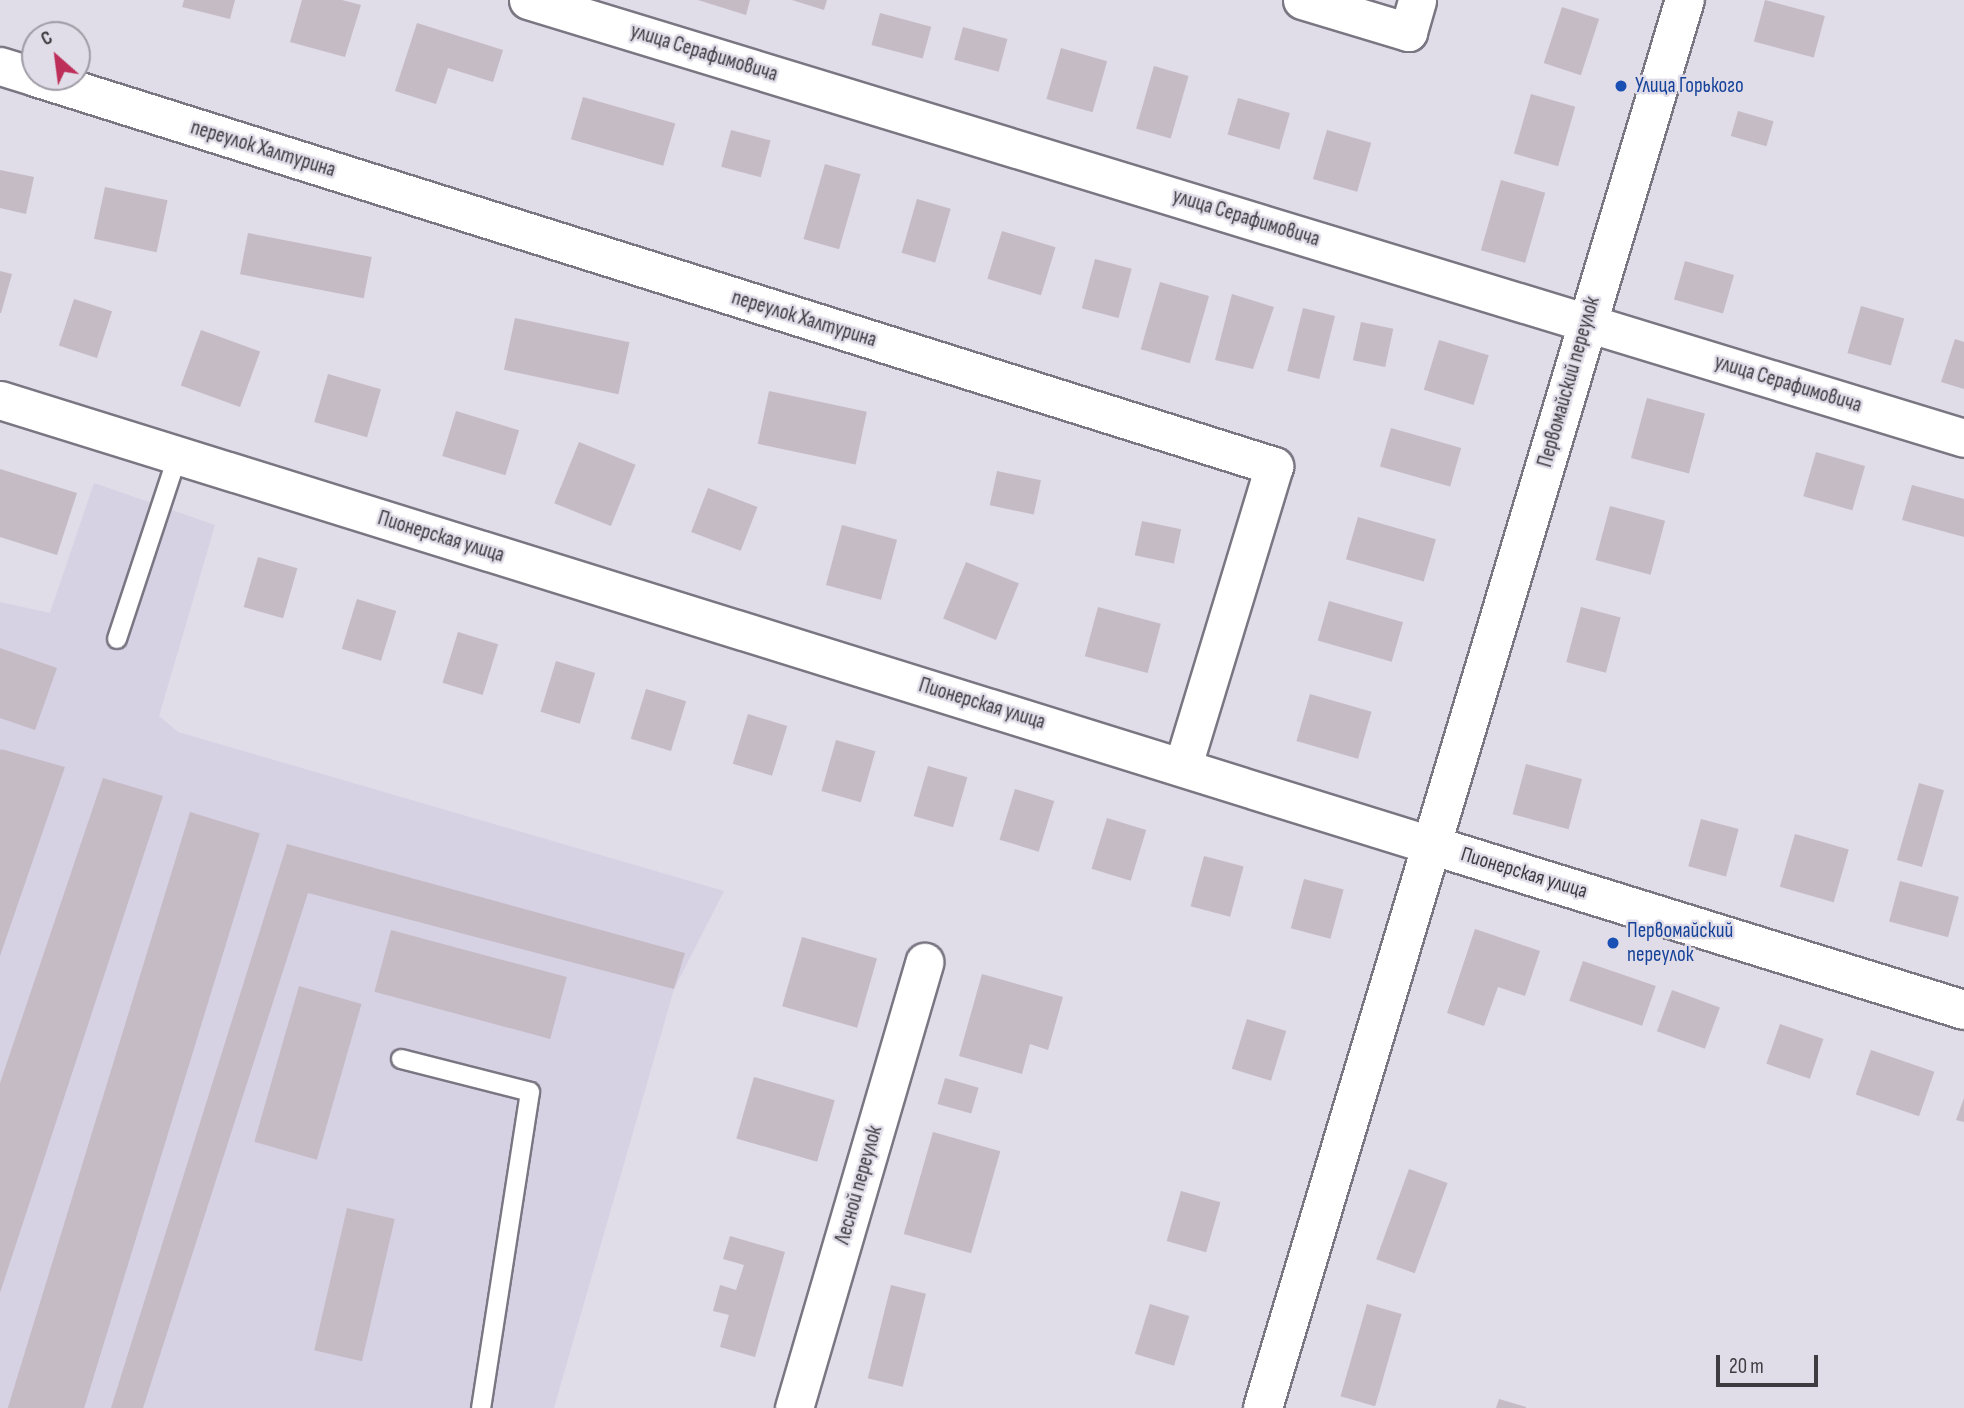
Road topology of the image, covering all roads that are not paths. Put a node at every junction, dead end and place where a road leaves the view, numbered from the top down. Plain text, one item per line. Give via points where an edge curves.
1 (527, 0) edge
2 (1303, 0) edge
3 (1418, 0) edge
4 (1685, 0) edge
5 (0, 66) edge
6 (21, 73) edge
7 (80, 91) edge
8 (1586, 321) junction
9 (0, 401) edge
10 (1964, 438) edge
11 (178, 455) junction
12 (117, 639) dead end
13 (1183, 766) junction
14 (1434, 846) junction
15 (924, 962) dead end
16 (1964, 1010) edge
17 (401, 1059) dead end
18 (481, 1408) edge
19 (794, 1408) edge
20 (1263, 1408) edge

1 - 8 street, улица Серафимовича
2 - 3 street via 1408,32
4 - 8 street, Первомайский переулок
5 - 6 street, переулок Халтурина
7 - 13 street, переулок Халтурина via 1274,466
8 - 10 street, улица Серафимовича
8 - 14 street, Первомайский переулок
9 - 11 street, Пионерская улица
11 - 12 lane
11 - 13 street, Пионерская улица
13 - 14 street, Пионерская улица
14 - 16 street, Пионерская улица
14 - 20 street, Первомайский переулок
15 - 19 street, Лесной переулок
17 - 18 lane via 530,1092

